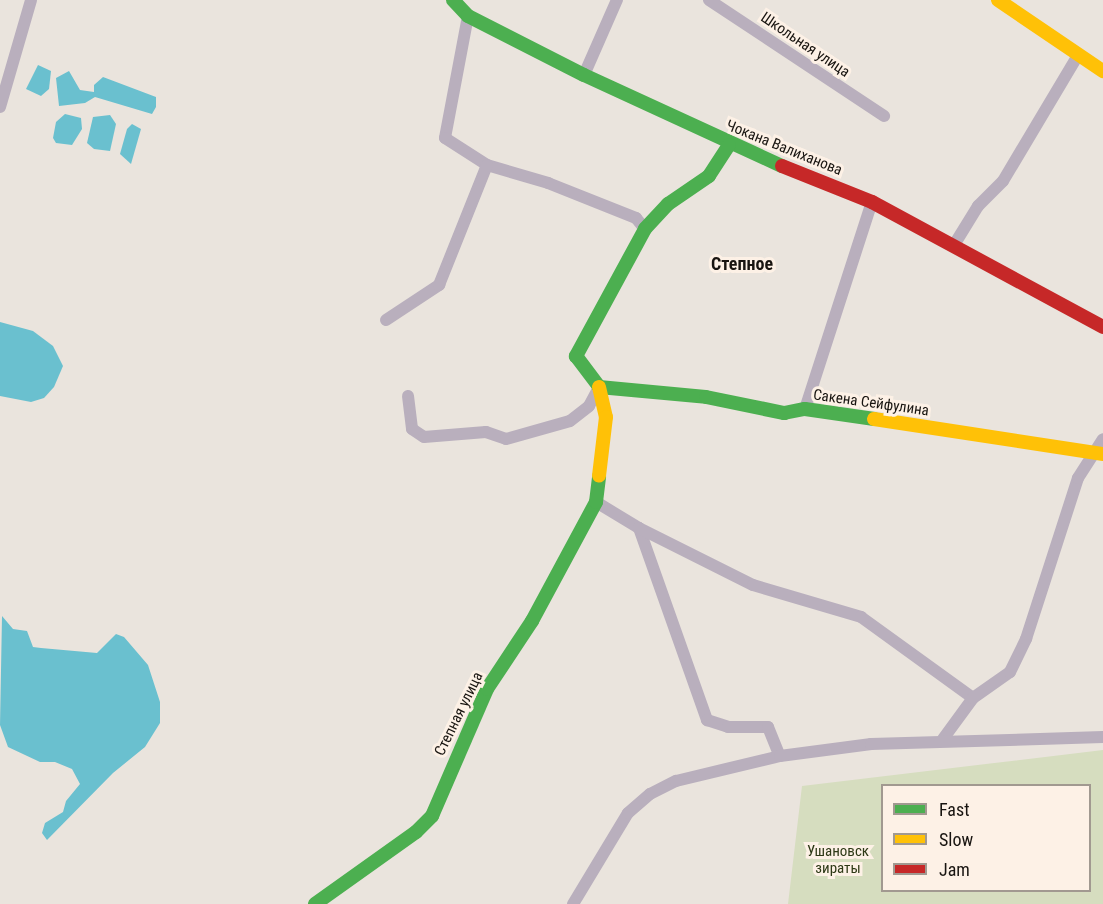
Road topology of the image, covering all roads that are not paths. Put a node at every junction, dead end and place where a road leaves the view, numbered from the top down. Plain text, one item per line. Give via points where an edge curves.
1 (31, 0) edge
2 (453, 0) edge
3 (617, 0) edge
4 (709, 0) edge
5 (998, 0) edge
6 (468, 16) junction
7 (1078, 55) junction
8 (1103, 71) edge
9 (584, 75) junction
10 (0, 107) edge
11 (884, 116) dead end
12 (729, 145) junction
13 (487, 165) junction
14 (872, 202) junction
15 (645, 229) junction
16 (954, 245) junction
17 (386, 320) dead end
18 (1103, 327) edge
19 (599, 387) junction
20 (408, 396) dead end
21 (805, 409) junction
22 (1103, 439) edge
23 (1097, 453) edge
24 (596, 502) junction
25 (639, 528) junction
26 (973, 698) junction
27 (1103, 737) edge
28 (943, 739) junction
29 (780, 756) junction
30 (315, 904) edge
31 (573, 904) edge

1 - 10 street
2 - 6 street, Чокана Валиханова
3 - 9 street
4 - 11 street, Школьная улица
5 - 7 street
6 - 9 street, Чокана Валиханова
6 - 13 street via 445,138
7 - 8 street
7 - 16 street via 1003,181 978,206
9 - 12 street, Чокана Валиханова
12 - 14 street, Чокана Валиханова
12 - 15 street via 710,176 668,204
13 - 15 street via 548,183 636,218
13 - 17 street via 439,285
14 - 16 street, Чокана Валиханова
14 - 21 street
15 - 19 street via 576,356
16 - 18 street, Чокана Валиханова
19 - 20 street via 590,406 570,421 506,439 486,432 424,437 412,429
19 - 21 street, Сакена Сейфулина via 706,397 784,413
19 - 24 street, Степная улица via 606,417
21 - 23 street, Сакена Сейфулина
22 - 23 street
23 - 26 street via 1078,478 1026,639 1010,672
24 - 25 street
24 - 30 street, Степная улица via 532,621 487,689 432,816 416,832
25 - 26 street via 753,585 861,618
25 - 29 street via 707,720 728,727 768,727
26 - 28 street
27 - 28 street
28 - 29 street
29 - 31 street via 676,781 650,794 628,813

